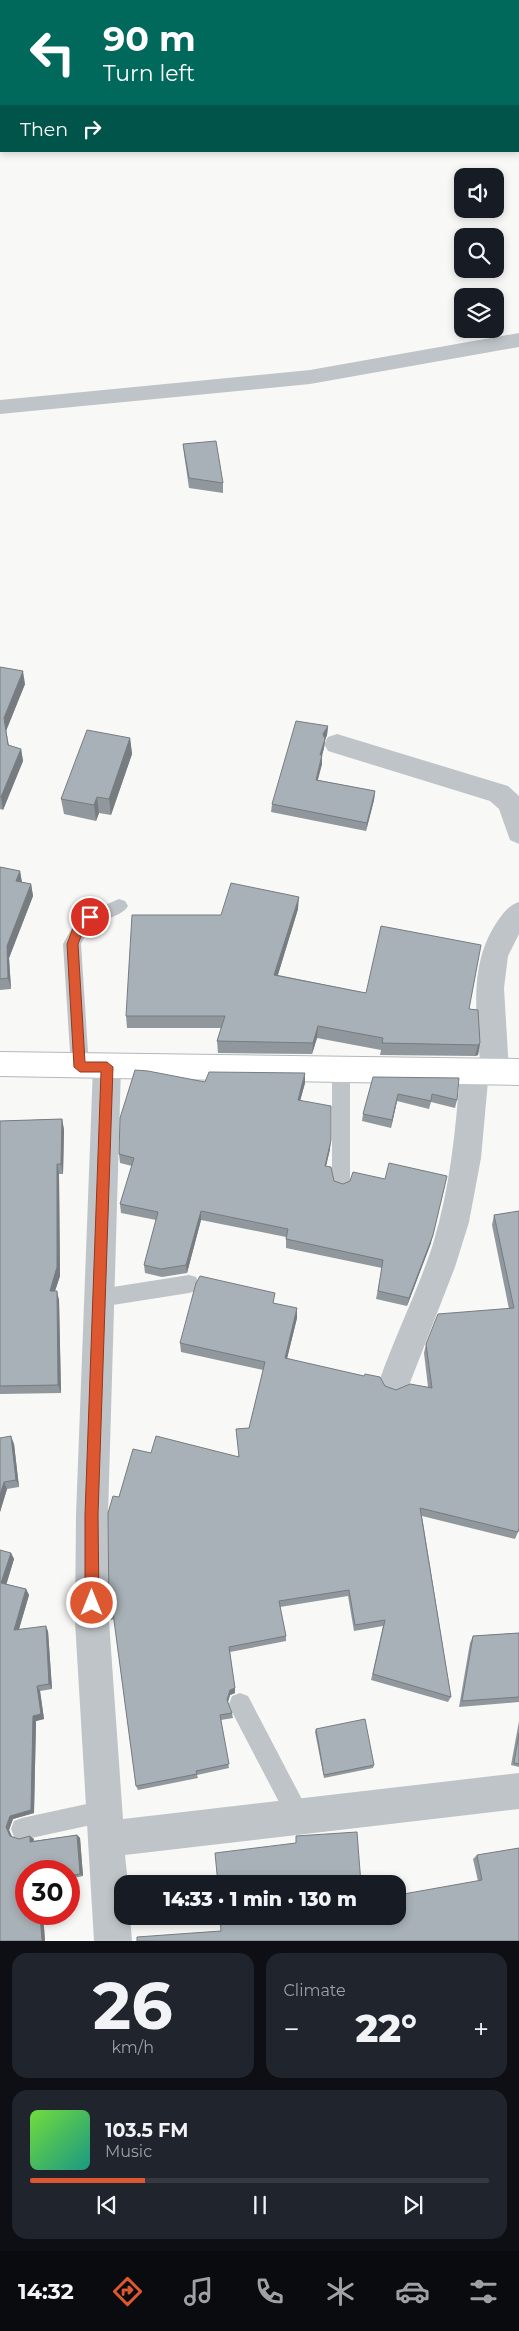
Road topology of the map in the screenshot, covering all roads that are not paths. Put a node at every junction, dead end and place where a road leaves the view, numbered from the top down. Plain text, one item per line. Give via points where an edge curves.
1 (519, 340) edge
2 (0, 407) edge
3 (336, 744) dead end
4 (519, 833) edge
5 (119, 906) dead end
6 (519, 913) edge
7 (0, 1064) edge
8 (93, 1067) junction
9 (340, 1069) junction
10 (496, 1071) edge
11 (341, 1182) edge
12 (189, 1284) dead end
13 (100, 1298) junction
14 (396, 1382) dead end
15 (240, 1704) dead end
16 (519, 1791) edge
17 (299, 1817) junction
18 (106, 1825) junction
19 (22, 1829) dead end
20 (113, 1941) edge

1 - 2 street via 310,377
3 - 4 street via 499,793 512,804
5 - 8 lane via 90,917 77,931 72,944
6 - 10 street via 500,941 493,963 490,1001
7 - 8 main road
8 - 9 main road
8 - 13 street
9 - 10 main road
9 - 11 lane
10 - 14 street via 472,1121 448,1244 409,1340
12 - 13 lane
13 - 18 street via 92,1515 92,1621
15 - 17 lane
16 - 17 street
17 - 18 street
18 - 19 lane
18 - 20 street

